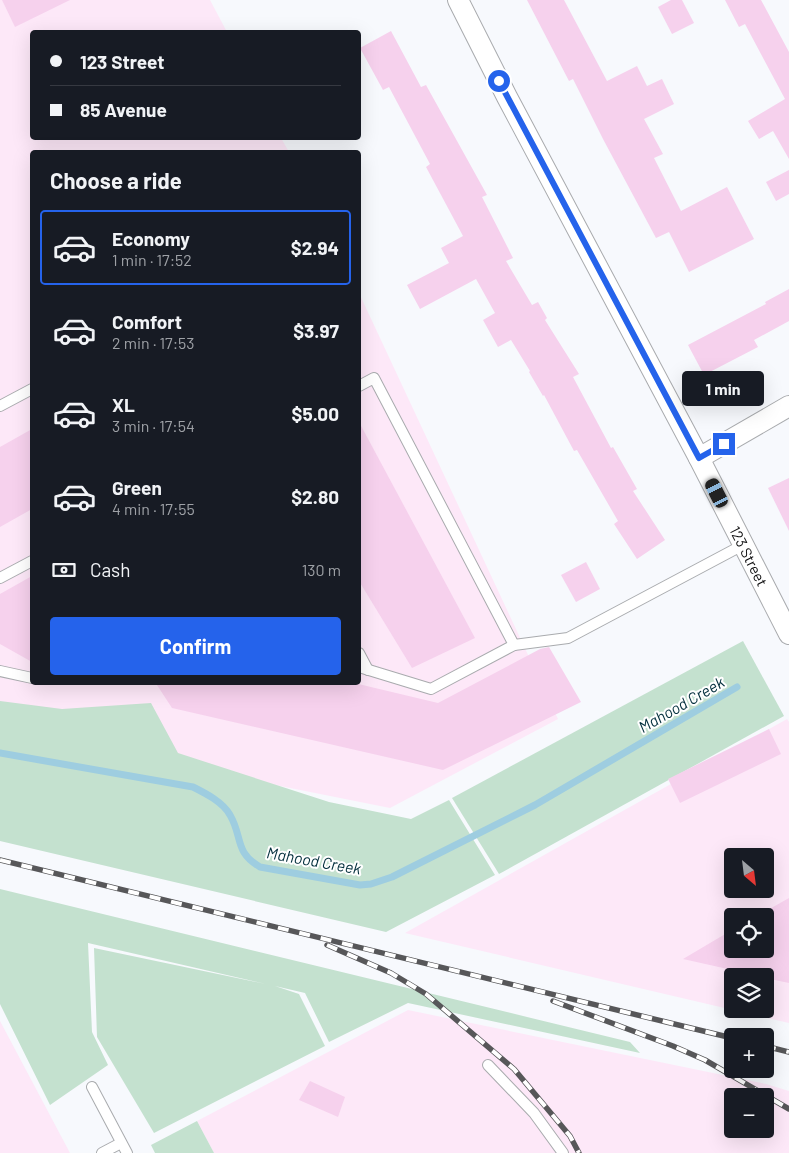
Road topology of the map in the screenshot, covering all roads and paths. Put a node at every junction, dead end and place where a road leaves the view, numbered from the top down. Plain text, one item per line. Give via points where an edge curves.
1 (458, 0) edge
2 (361, 385) edge
3 (30, 390) edge
4 (0, 406) edge
5 (789, 406) edge
6 (699, 458) junction
7 (743, 545) junction
8 (30, 562) edge
9 (0, 578) edge
10 (789, 634) edge
11 (514, 644) junction
12 (363, 668) edge
13 (0, 671) edge
14 (30, 678) edge
15 (488, 1065) dead end
16 (92, 1087) dead end
17 (121, 1143) junction
18 (102, 1153) edge
19 (127, 1153) edge
20 (563, 1153) edge

1 - 6 street, 123 Street
2 - 11 lane via 374,378
3 - 4 lane
5 - 6 street
6 - 7 street, 123 Street
7 - 10 street, 123 Street
7 - 11 lane via 568,638
8 - 9 lane
11 - 12 lane via 431,689
13 - 14 lane
15 - 20 lane via 534,1113
16 - 17 lane
17 - 18 lane
17 - 19 lane

